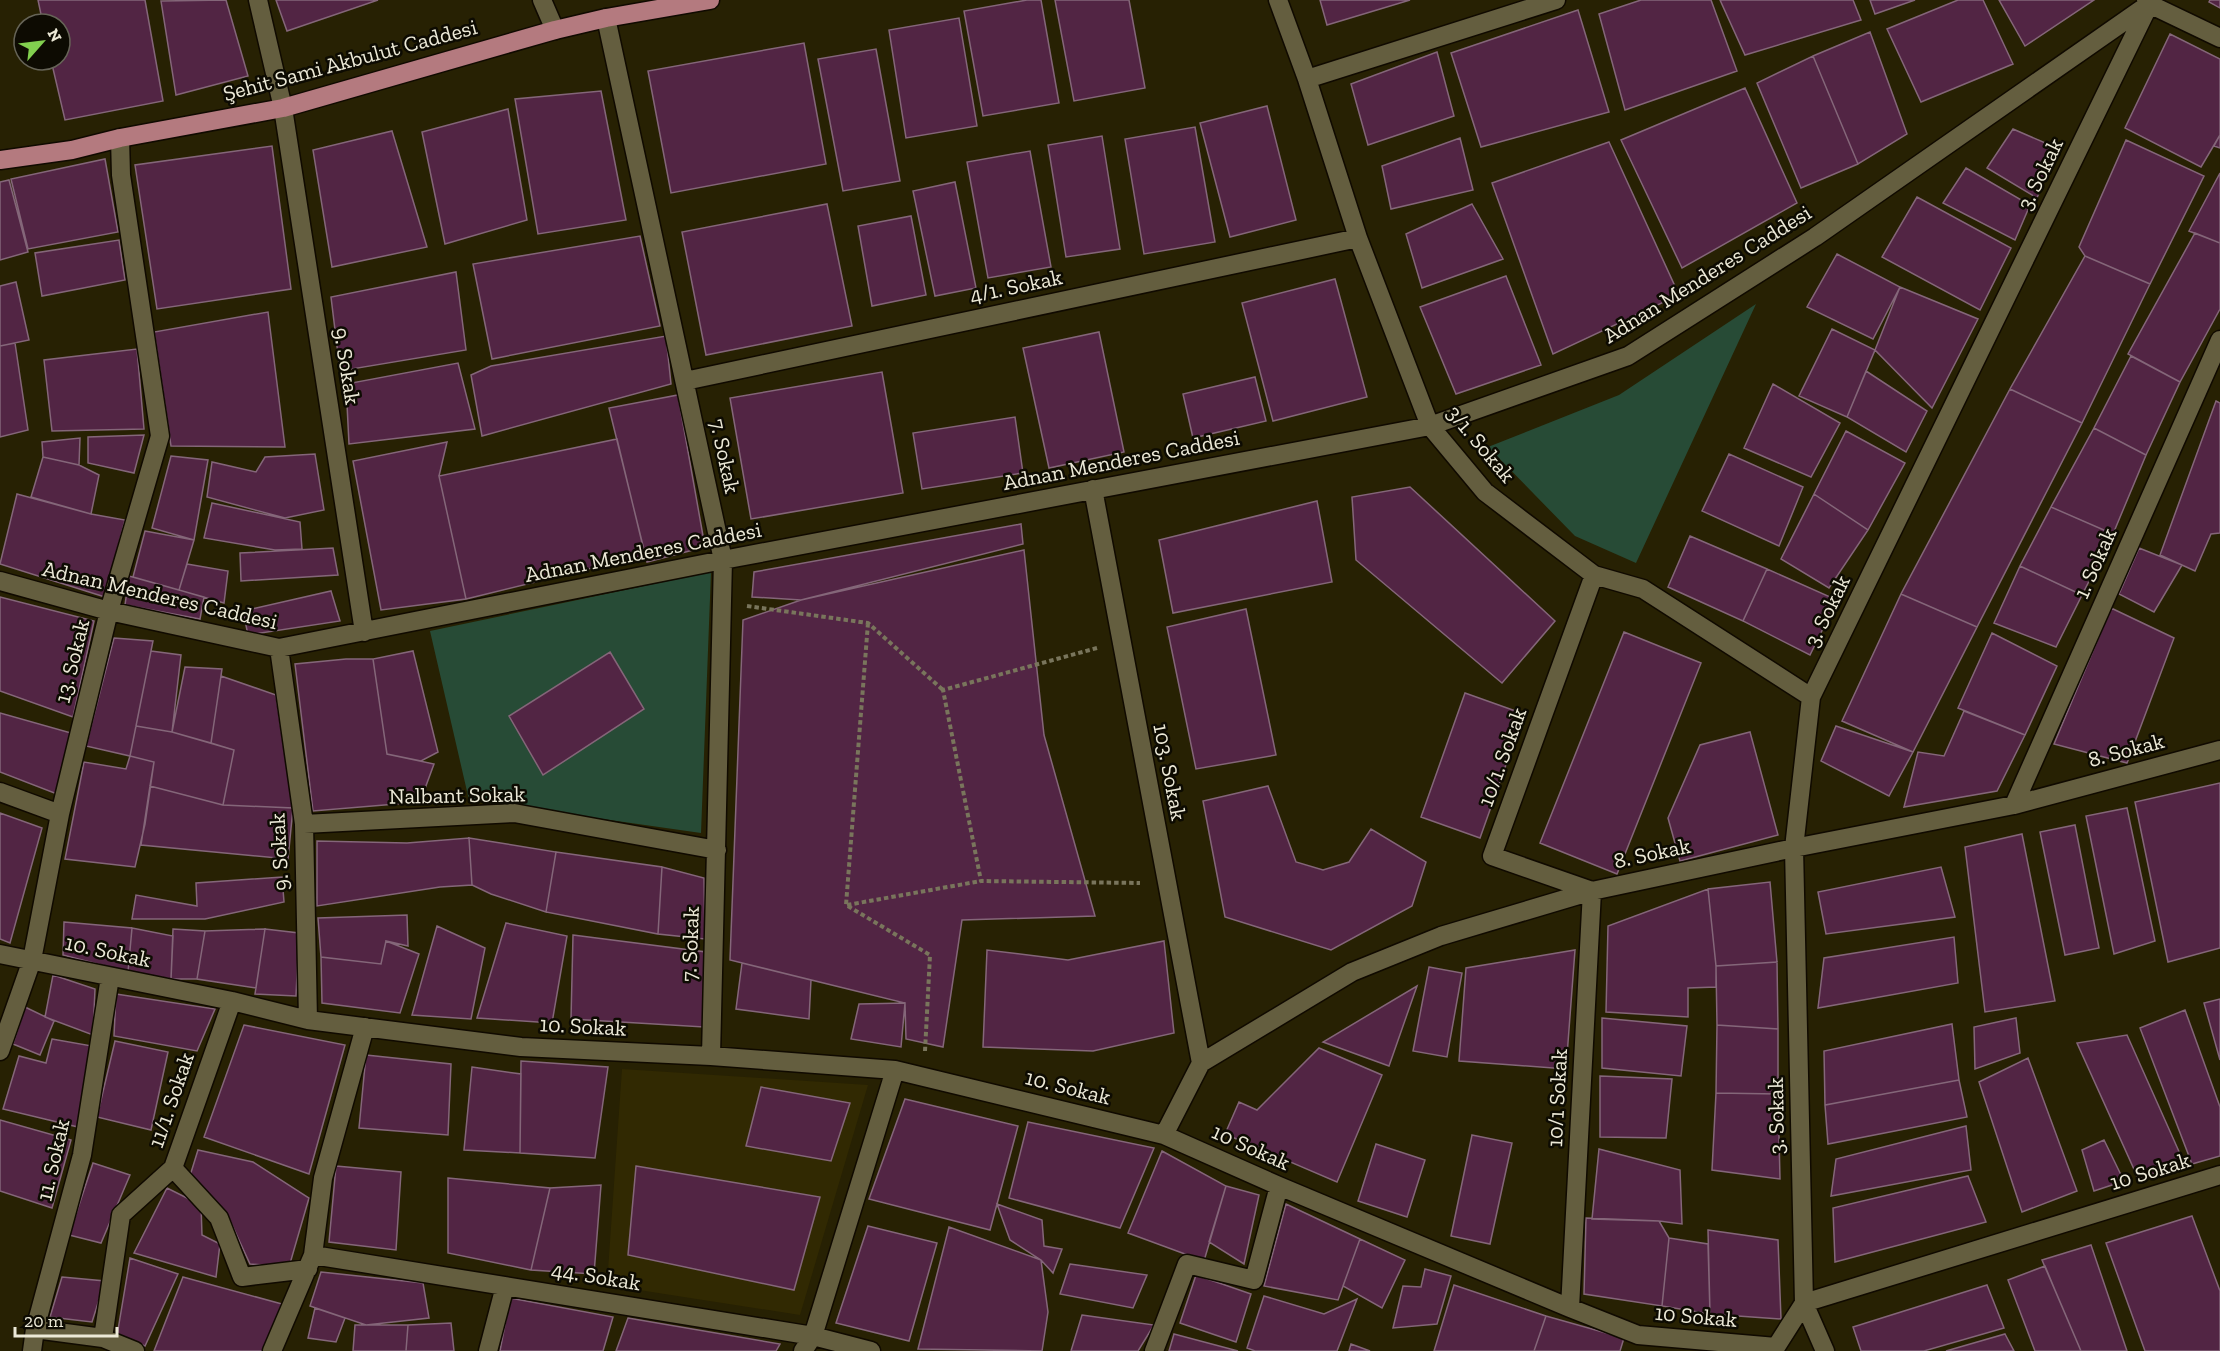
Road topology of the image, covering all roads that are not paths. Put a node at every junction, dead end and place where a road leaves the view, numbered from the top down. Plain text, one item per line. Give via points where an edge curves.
1 (258, 0) edge
2 (542, 0) edge
3 (710, 0) edge
4 (1278, 0) edge
5 (1556, 0) edge
6 (2149, 1) edge
7 (606, 18) junction
8 (555, 30) junction
9 (2220, 38) edge
10 (1307, 79) junction
11 (283, 108) junction
12 (120, 138) junction
13 (0, 160) edge
14 (1358, 238) junction
15 (2220, 340) edge
16 (685, 381) junction
17 (1430, 426) junction
18 (1093, 489) junction
19 (723, 560) junction
20 (1594, 575) junction
21 (0, 581) edge
22 (109, 611) junction
23 (364, 632) junction
24 (279, 648) junction
25 (1811, 697) junction
26 (2220, 750) edge
27 (0, 792) edge
28 (2014, 805) junction
29 (60, 814) junction
30 (304, 824) junction
31 (1794, 848) junction
32 (717, 850) junction
33 (1592, 891) junction
34 (0, 954) edge
35 (32, 960) junction
36 (110, 977) junction
37 (232, 1001) junction
38 (308, 1020) junction
39 (365, 1027) junction
40 (0, 1051) edge
41 (711, 1056) junction
42 (1201, 1064) junction
43 (895, 1070) junction
44 (1164, 1135) junction
45 (173, 1168) junction
46 (2220, 1175) edge
47 (1279, 1186) junction
48 (310, 1262) junction
49 (505, 1286) junction
50 (1804, 1303) junction
51 (1570, 1308) junction
52 (35, 1329) junction
53 (103, 1338) junction
54 (808, 1343) edge
55 (1635, 1343) edge
56 (32, 1351) edge
57 (135, 1351) edge
58 (272, 1351) edge
59 (488, 1351) edge
60 (870, 1351) edge
61 (1154, 1351) edge
62 (1825, 1351) edge

1 - 11 street, 9. Sokak
2 - 8 street
3 - 7 main road, Şehit Sami Akbulut Caddesi
4 - 10 street, 3/1. Sokak
5 - 10 street
6 - 9 street
6 - 17 street, Adnan Menderes Caddesi via 1815,237 1628,356
6 - 25 street, 3. Sokak
7 - 8 main road, Şehit Sami Akbulut Caddesi
7 - 16 street, 7. Sokak
8 - 11 main road, Şehit Sami Akbulut Caddesi
10 - 14 street, 3/1. Sokak
11 - 12 main road, Şehit Sami Akbulut Caddesi
11 - 23 street, 9. Sokak
12 - 13 main road, Şehit Sami Akbulut Caddesi via 72,150
12 - 22 street, 13. Sokak via 121,175 160,436
14 - 16 street, 4/1. Sokak
14 - 17 street, 3/1. Sokak
15 - 28 street, 1. Sokak
16 - 19 street, 7. Sokak
17 - 18 street, Adnan Menderes Caddesi
17 - 20 street, 3/1. Sokak via 1485,492
18 - 19 street, Adnan Menderes Caddesi
18 - 42 street, 103. Sokak
19 - 23 street, Adnan Menderes Caddesi
19 - 32 street, 7. Sokak
20 - 25 street, 3/1. Sokak via 1643,588
20 - 33 street, 10/1. Sokak via 1492,856
21 - 22 street, Adnan Menderes Caddesi
22 - 24 street, Adnan Menderes Caddesi
22 - 29 street, 13. Sokak
23 - 24 street, Adnan Menderes Caddesi
24 - 30 street, 9. Sokak
25 - 31 street, 3. Sokak
26 - 28 street, 8. Sokak
27 - 29 street
28 - 31 street, 8. Sokak
29 - 35 street, 13. Sokak
30 - 32 street, Nalbant Sokak via 514,813
30 - 38 street, 9. Sokak
31 - 33 street, 8. Sokak
31 - 50 street, 3. Sokak
32 - 41 street, 7. Sokak
33 - 42 street, 8. Sokak via 1441,936 1352,972
33 - 51 street, 10/1 Sokak
34 - 35 street, 10. Sokak
35 - 36 street, 10. Sokak
35 - 40 street, 13. Sokak
36 - 37 street, 10. Sokak
36 - 52 street, 11. Sokak via 82,1155
37 - 38 street, 10. Sokak
37 - 45 street, 11/1. Sokak
38 - 39 street, 10. Sokak
39 - 41 street, 10. Sokak via 521,1047
39 - 48 street via 323,1178
41 - 43 street, 10. Sokak
42 - 44 street
43 - 44 street, 10. Sokak
43 - 54 street
44 - 47 street, 10 Sokak
45 - 48 street, 44. Sokak via 219,1218 242,1277
45 - 53 street, 11/1. Sokak via 121,1215
46 - 50 street, 10 Sokak
47 - 51 street, 10 Sokak
47 - 61 street via 1254,1280 1187,1264
48 - 49 street, 44. Sokak
48 - 58 street
49 - 54 street, 44. Sokak
49 - 59 street
50 - 55 street, 10 Sokak via 1776,1347
50 - 62 street
51 - 55 street, 10 Sokak
52 - 53 street
52 - 56 street, 11. Sokak
53 - 57 street
54 - 60 street, 44. Sokak

